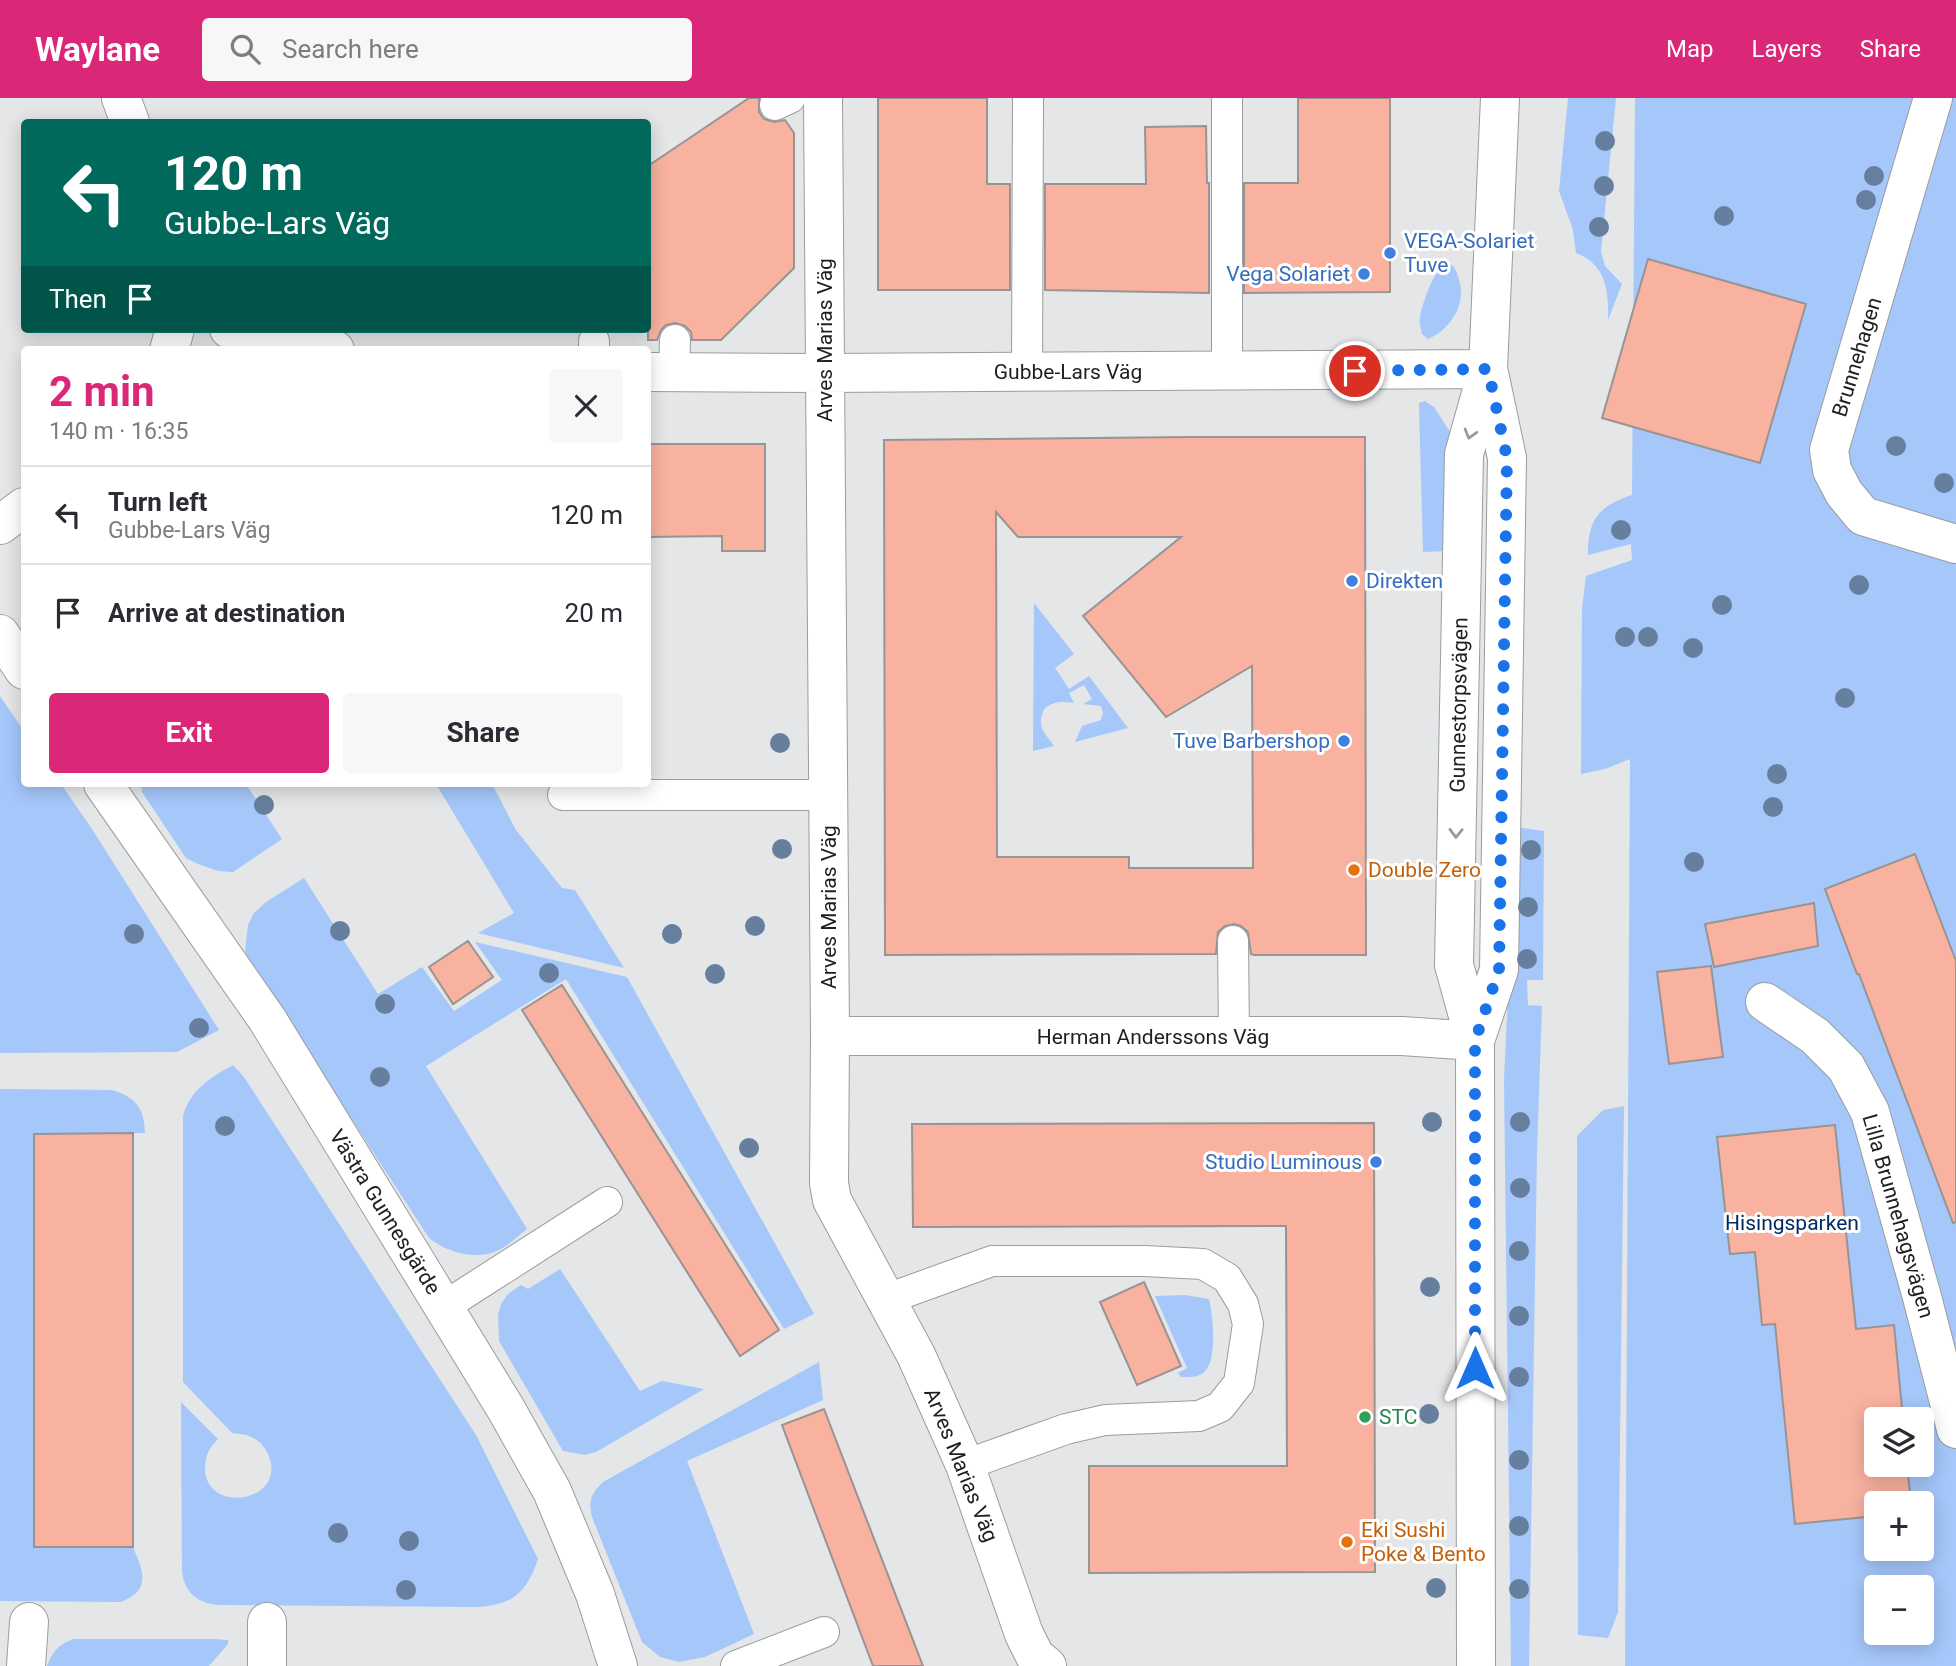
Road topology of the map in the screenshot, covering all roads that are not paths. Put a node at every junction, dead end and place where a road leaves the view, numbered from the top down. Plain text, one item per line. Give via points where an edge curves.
1 (121, 98) edge
2 (823, 98) edge
3 (1028, 98) edge
4 (1227, 98) edge
5 (1500, 98) edge
6 (1933, 98) edge
7 (129, 119) edge
8 (249, 333) edge
9 (315, 346) edge
10 (666, 362) edge
11 (1488, 369) junction
12 (1027, 372) junction
13 (1227, 372) junction
14 (825, 373) junction
15 (21, 509) edge
16 (0, 525) edge
17 (1956, 544) edge
18 (0, 634) edge
19 (21, 666) edge
20 (105, 787) edge
21 (563, 794) dead end
22 (829, 794) junction
23 (1233, 941) dead end
24 (1765, 1002) dead end
25 (830, 1036) junction
26 (1234, 1037) junction
27 (1475, 1041) junction
28 (607, 1202) dead end
29 (887, 1299) junction
30 (445, 1306) junction
31 (1956, 1429) edge
32 (965, 1465) junction
33 (29, 1622) dead end
34 (267, 1622) dead end
35 (824, 1632) dead end
36 (26, 1666) edge
37 (267, 1666) edge
38 (618, 1666) edge
39 (736, 1666) edge
40 (1047, 1666) edge
41 (1476, 1666) edge

1 - 7 street
2 - 14 street, Arves Marias Väg
3 - 12 lane
4 - 13 lane
5 - 11 street, Gunnestorpsvägen
6 - 17 street, Brunnehagen via 1829,450 1832,470 1844,494 1863,516
8 - 9 street
10 - 14 street, Gubbe-Lars Väg
11 - 13 street, Gubbe-Lars Väg
11 - 27 street, Gunnestorpsvägen via 1507,458 1499,970
12 - 13 street, Gubbe-Lars Väg
12 - 14 street, Gubbe-Lars Väg
14 - 22 street, Arves Marias Väg
15 - 16 street
18 - 19 street
20 - 30 street, Västra Gunnesgärde via 267,1020
21 - 22 lane
22 - 25 street, Arves Marias Väg
23 - 26 lane
24 - 31 street, Lilla Brunnehagsvägen via 1815,1036 1846,1067 1870,1112
25 - 26 street, Herman Anderssons Väg
25 - 29 street, Arves Marias Väg via 832,1200
26 - 27 street, Herman Anderssons Väg
27 - 41 street, Gunnestorpsvägen
28 - 30 lane
29 - 32 street, Arves Marias Väg
29 - 32 lane via 992,1261 1144,1261 1203,1264 1227,1278 1242,1304 1248,1324 1239,1383 1220,1408 1199,1416 1105,1420
30 - 38 street, Västra Gunnesgärde via 552,1491 595,1594
32 - 40 street, Arves Marias Väg via 1024,1634 1035,1656
33 - 36 street
34 - 37 street
35 - 39 lane

